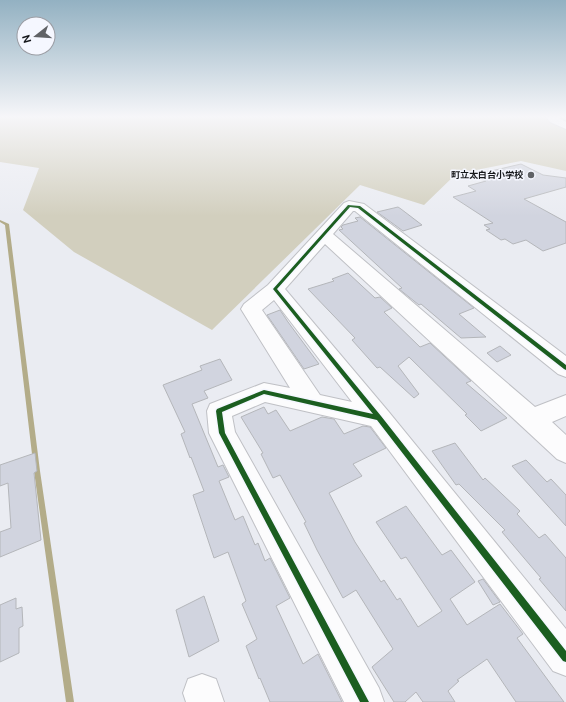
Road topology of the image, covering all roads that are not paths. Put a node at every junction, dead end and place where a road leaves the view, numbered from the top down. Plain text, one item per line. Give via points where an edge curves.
1 (324, 234) junction
2 (275, 289) junction
3 (566, 368) edge
4 (312, 403) junction
5 (566, 405) edge
6 (379, 418) junction
7 (531, 420) junction
8 (566, 451) edge
9 (566, 658) edge
10 (365, 702) edge

1 - 2 street
1 - 3 street via 349,206 359,207
1 - 7 street
2 - 4 street via 251,309
2 - 6 street
4 - 6 street
4 - 10 street via 264,392 219,411 222,434
5 - 7 street
6 - 9 street
7 - 8 street

